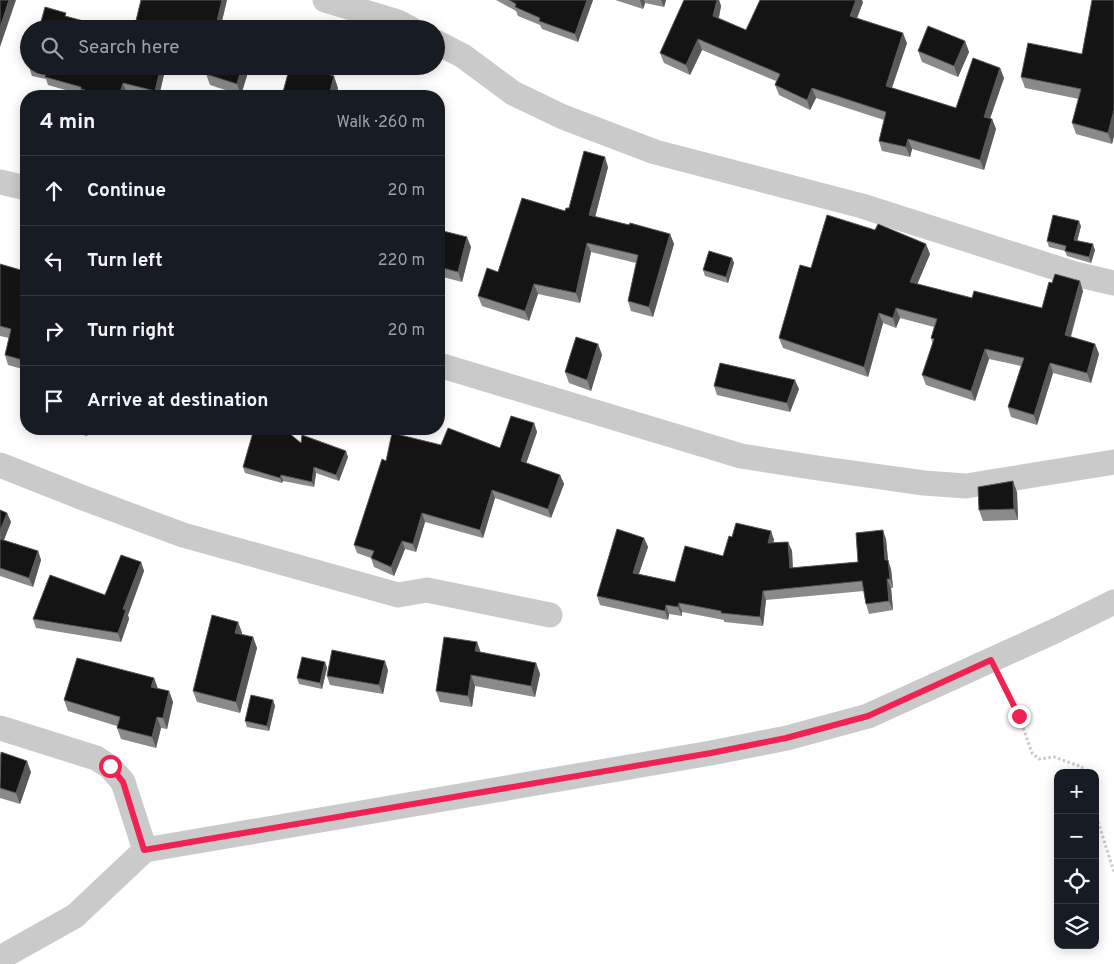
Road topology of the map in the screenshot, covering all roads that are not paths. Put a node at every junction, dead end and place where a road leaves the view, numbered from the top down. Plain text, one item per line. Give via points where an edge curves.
1 (330, 1) edge
2 (392, 20) edge
3 (445, 47) edge
4 (0, 182) edge
5 (20, 187) edge
6 (1114, 283) edge
7 (445, 366) edge
8 (1114, 462) edge
9 (0, 464) edge
10 (1114, 602) edge
11 (550, 615) dead end
12 (0, 728) edge
13 (144, 850) junction
14 (0, 958) edge

1 - 2 street
3 - 6 street via 513,93 563,117 655,152 862,206 1075,274
4 - 5 street
7 - 8 street via 741,456 824,469 966,486
9 - 11 street via 183,535 398,595 427,590
10 - 13 street via 868,716 786,738
12 - 13 street via 96,758 110,766 123,782
13 - 14 street via 75,916

